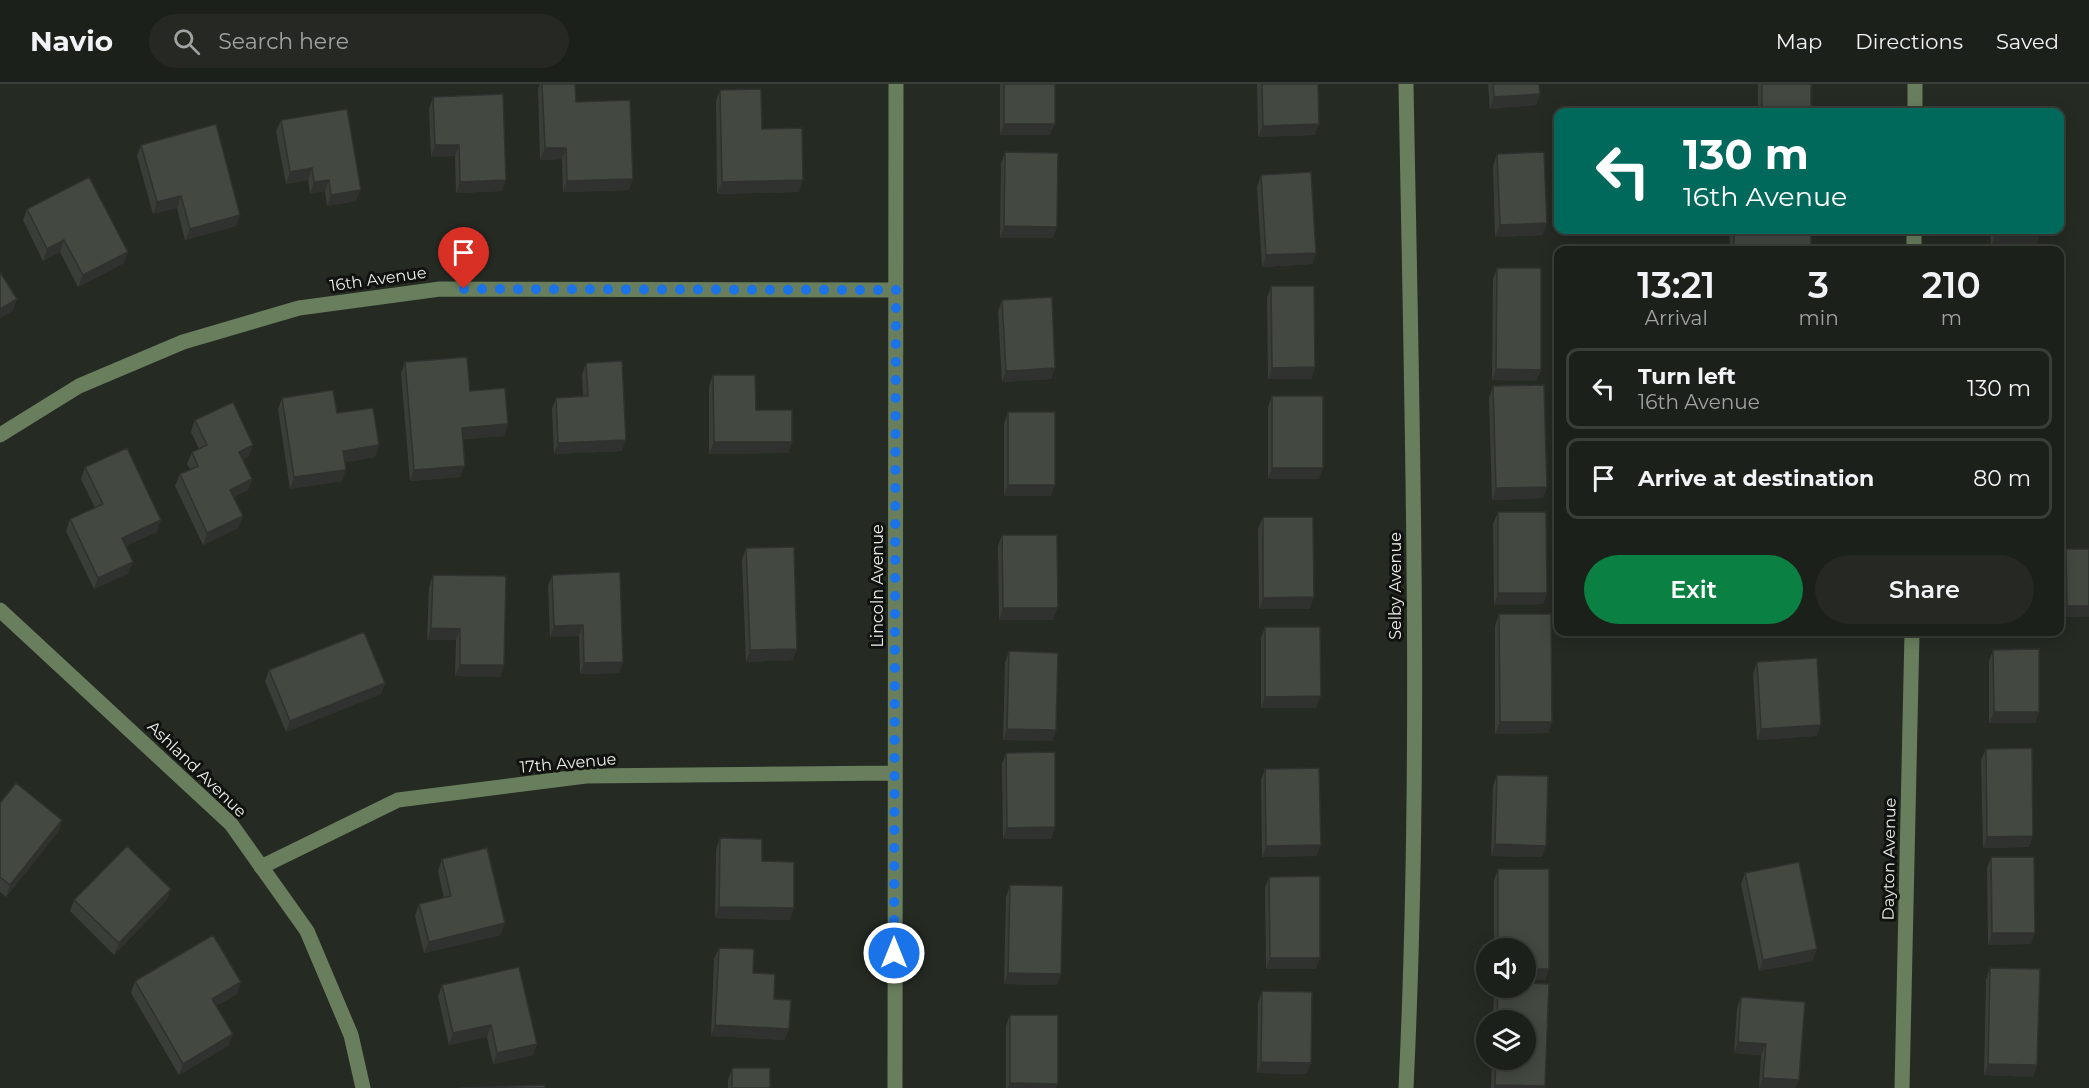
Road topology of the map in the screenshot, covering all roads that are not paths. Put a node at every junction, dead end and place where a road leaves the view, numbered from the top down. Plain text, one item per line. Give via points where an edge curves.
1 (896, 84) edge
2 (1406, 84) edge
3 (1915, 84) edge
4 (1915, 108) edge
5 (896, 290) junction
6 (0, 435) edge
7 (0, 610) edge
8 (1912, 636) edge
9 (894, 773) junction
10 (261, 867) junction
11 (363, 1088) edge
12 (894, 1088) edge
13 (1407, 1088) edge
14 (1902, 1088) edge

1 - 5 street, Lincoln Avenue
2 - 13 street, Selby Avenue via 1414,928
3 - 4 street
5 - 6 street, 16th Avenue via 440,289 299,308 183,342 79,386
5 - 9 street, Lincoln Avenue
7 - 10 street, Ashland Avenue via 231,824
8 - 14 street, Dayton Avenue
9 - 10 street, 17th Avenue via 586,776 398,800
9 - 12 street, Lincoln Avenue
10 - 11 street, Ashland Avenue via 307,931 351,1035

